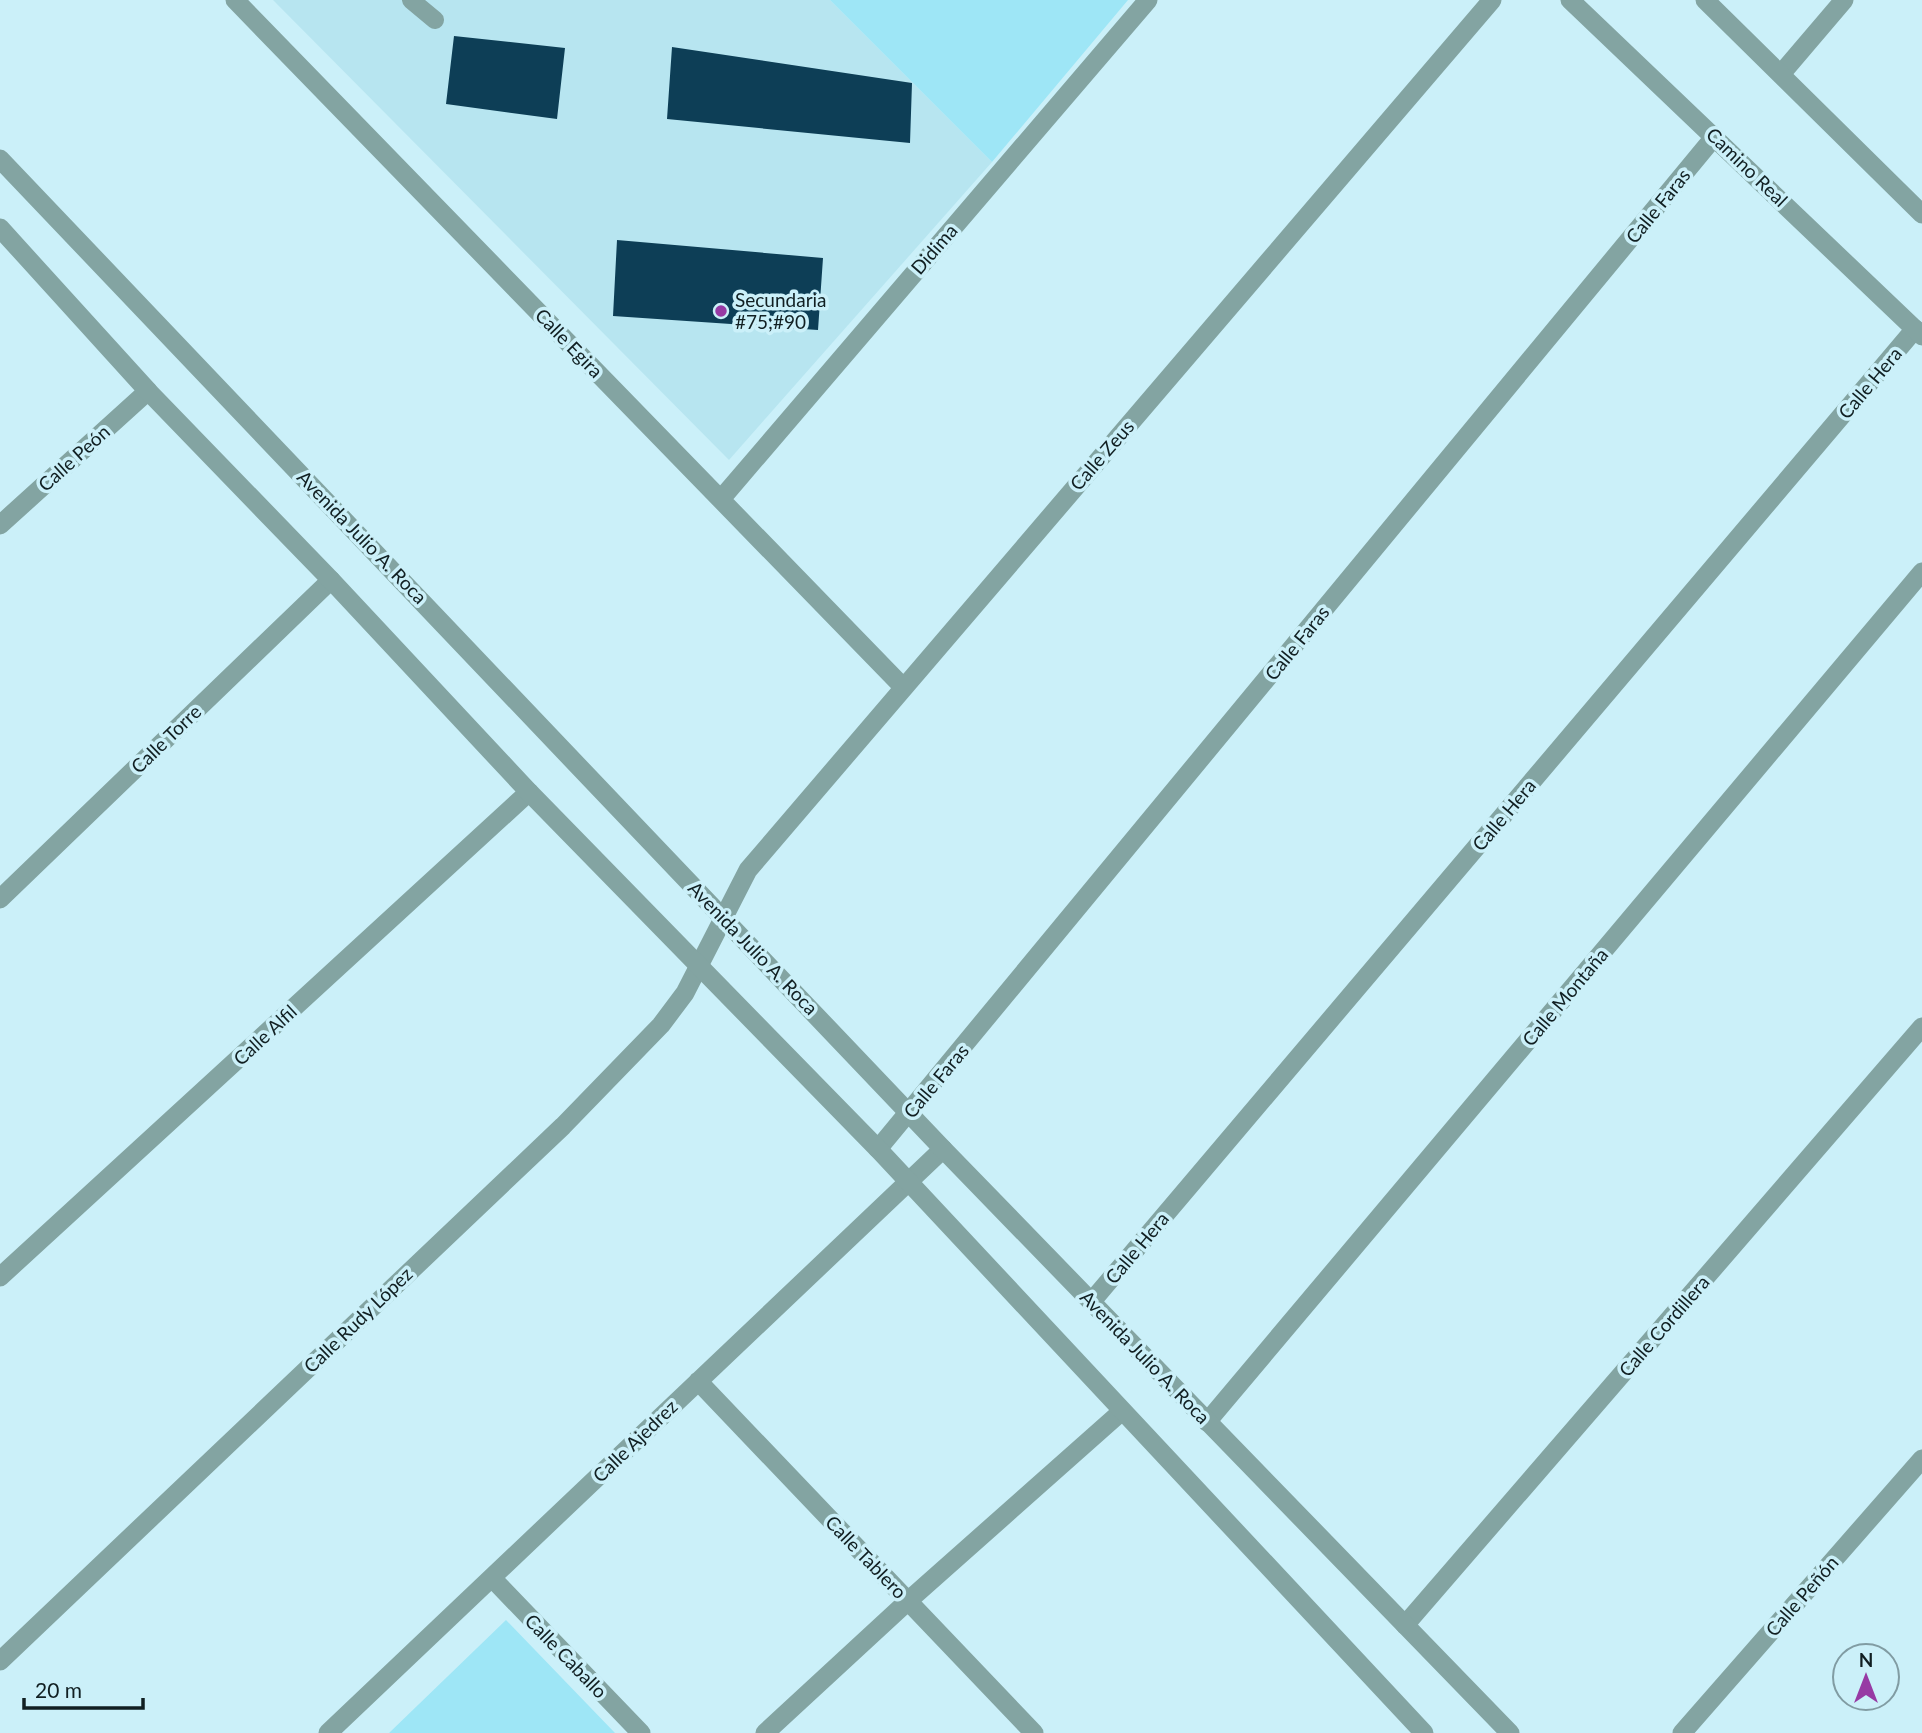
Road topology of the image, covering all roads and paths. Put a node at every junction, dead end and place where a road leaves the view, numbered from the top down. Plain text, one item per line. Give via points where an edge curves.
1 (235, 0) edge
2 (411, 0) edge
3 (1148, 0) edge
4 (1492, 0) edge
5 (1570, 0) edge
6 (1705, 0) edge
7 (1844, 0) edge
8 (435, 20) dead end
9 (1782, 74) junction
10 (1715, 136) junction
11 (0, 159) edge
12 (1922, 214) edge
13 (0, 228) edge
14 (1919, 332) edge
15 (148, 391) junction
16 (721, 499) junction
17 (0, 525) edge
18 (1922, 572) edge
19 (331, 580) junction
20 (903, 687) junction
21 (529, 792) junction
22 (0, 899) edge
23 (725, 919) junction
24 (700, 966) junction
25 (1922, 1027) edge
26 (910, 1113) junction
27 (877, 1149) junction
28 (943, 1149) junction
29 (908, 1182) junction
30 (0, 1277) edge
31 (1092, 1301) junction
32 (698, 1381) junction
33 (1121, 1412) junction
34 (1207, 1422) junction
35 (1922, 1459) edge
36 (492, 1578) junction
37 (908, 1601) junction
38 (1405, 1625) junction
39 (0, 1661) edge
40 (328, 1733) edge
41 (641, 1733) edge
42 (765, 1733) edge
43 (1034, 1733) edge
44 (1424, 1733) edge
45 (1510, 1733) edge
46 (1682, 1733) edge

1 - 16 street, Calle Egira
2 - 8 lane
3 - 16 street, Didima
4 - 20 street, Calle Zeus
5 - 10 street, Camino Real
6 - 9 street
7 - 9 street
9 - 12 street
10 - 14 street, Camino Real
10 - 26 street, Calle Faras
11 - 23 street, Avenida Julio A. Roca
13 - 15 street
14 - 31 street, Calle Hera
15 - 17 street, Calle Peón
15 - 19 street
16 - 20 street, Calle Egira
18 - 34 street, Calle Montaña
19 - 21 street
19 - 22 street, Calle Torre
20 - 23 street, Calle Zeus via 748,870
21 - 24 street
21 - 30 street, Calle Alfil
23 - 24 street, Calle Rudy López
23 - 26 street, Avenida Julio A. Roca
24 - 27 street
24 - 39 street, Calle Rudy López via 662,1025 563,1126
25 - 38 street, Calle Cordillera
26 - 27 street, Calle Faras
26 - 28 street, Avenida Julio A. Roca
27 - 29 street
28 - 29 street, Calle Ajedrez
28 - 31 street, Avenida Julio A. Roca
29 - 32 street, Calle Ajedrez
29 - 33 street
31 - 34 street, Avenida Julio A. Roca
32 - 36 street, Calle Ajedrez
32 - 37 street, Calle Tablero
33 - 37 street
33 - 44 street
34 - 38 street, Avenida Julio A. Roca
35 - 46 street, Calle Peñón
36 - 40 street, Calle Ajedrez
36 - 41 street, Calle Caballo
37 - 42 street
37 - 43 street, Calle Tablero
38 - 45 street, Avenida Julio A. Roca

